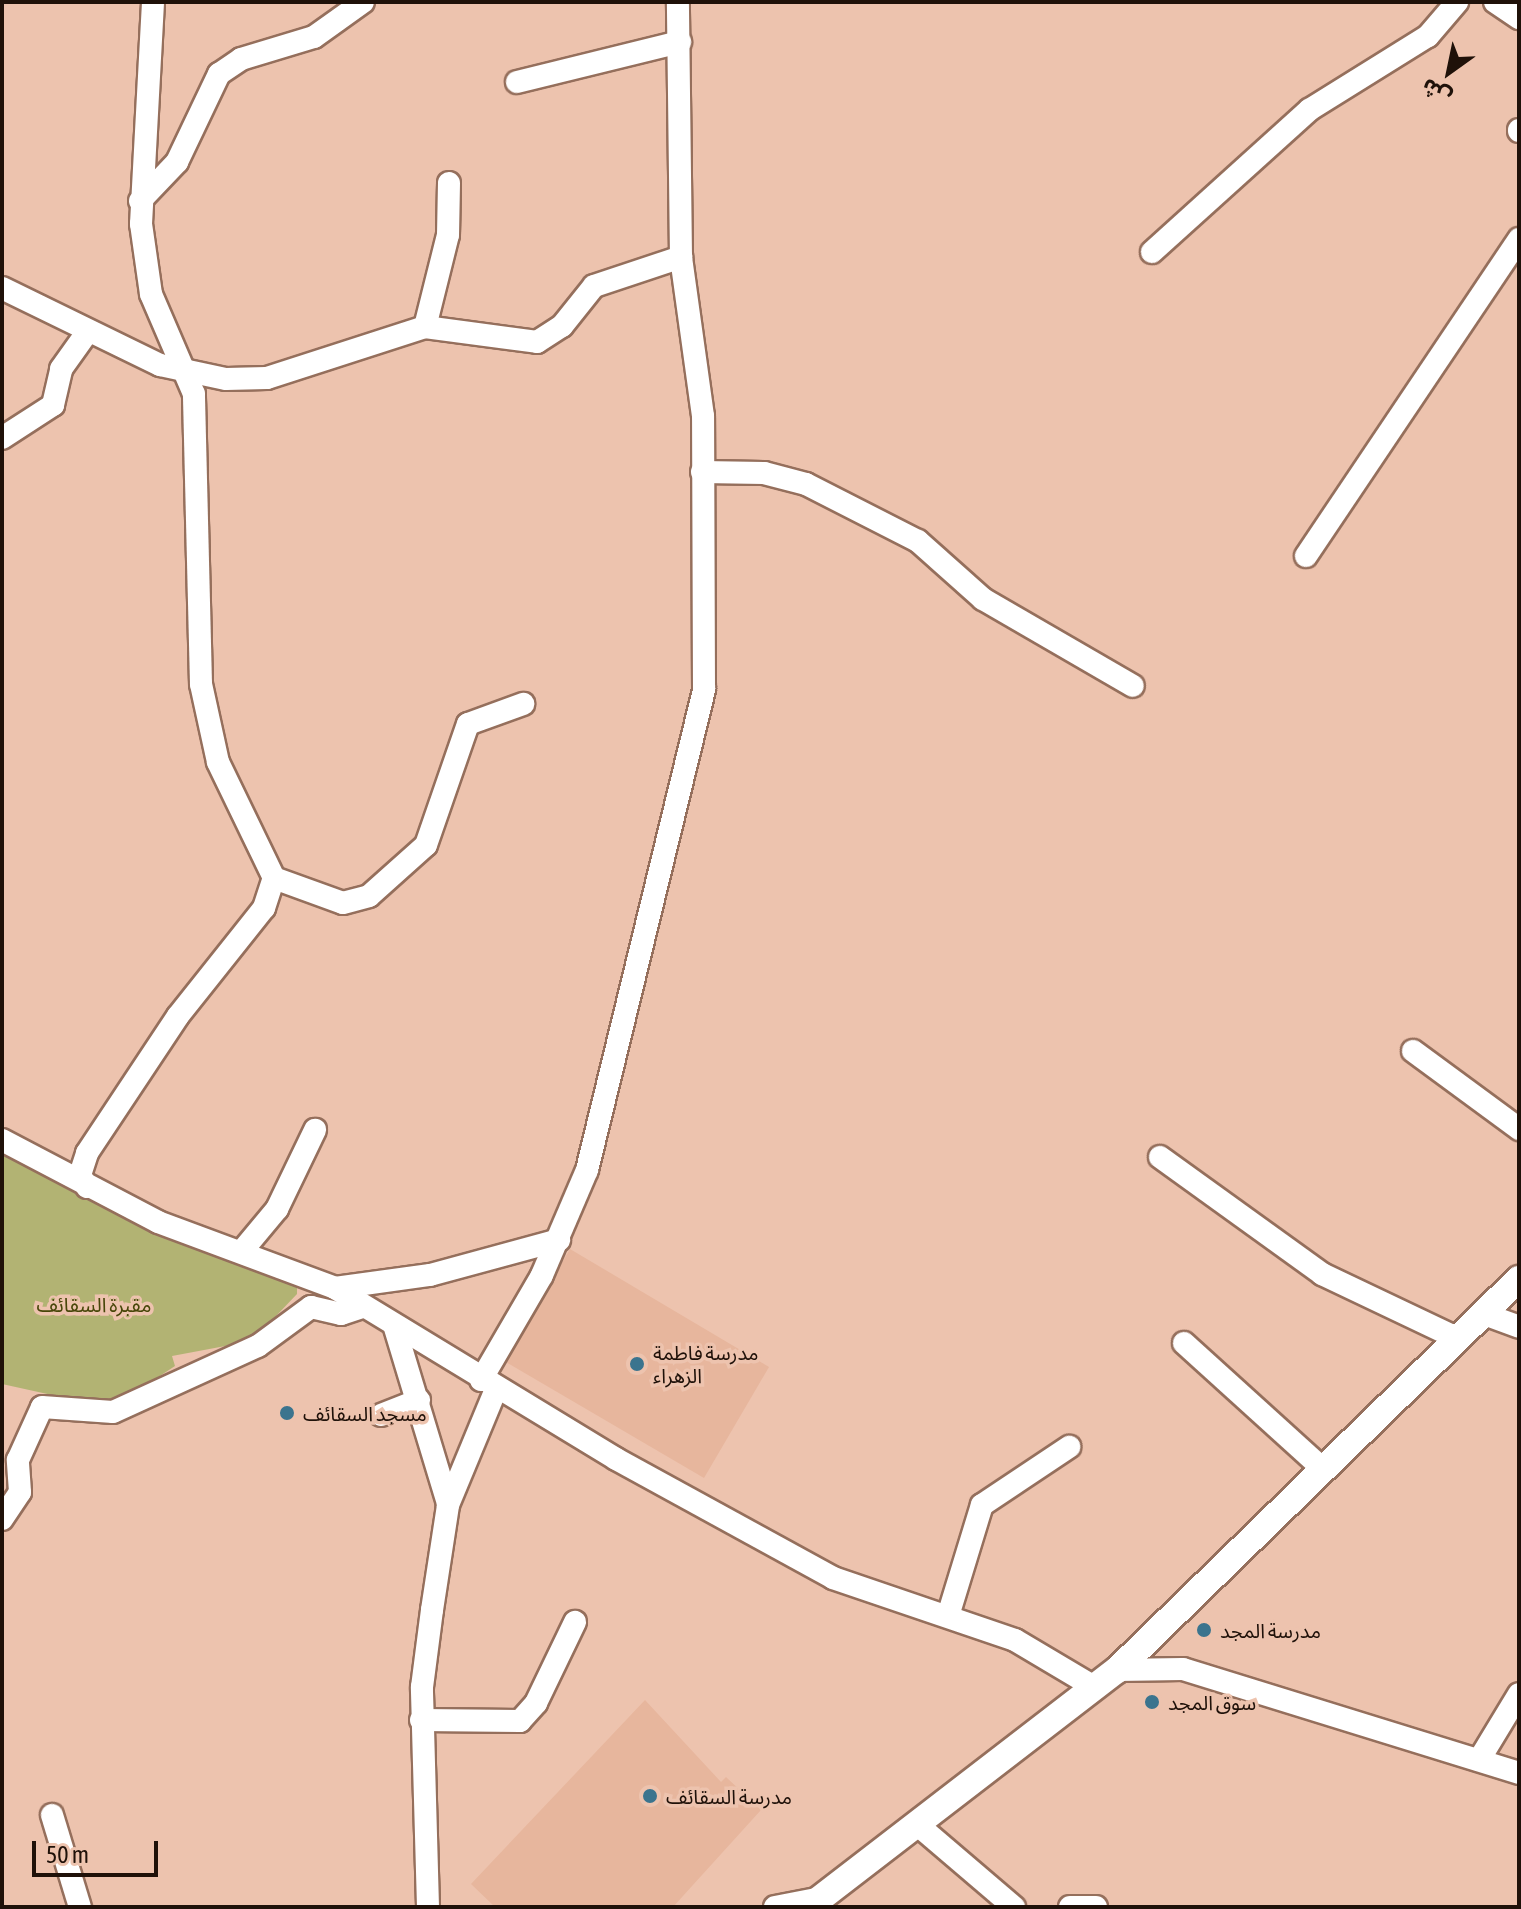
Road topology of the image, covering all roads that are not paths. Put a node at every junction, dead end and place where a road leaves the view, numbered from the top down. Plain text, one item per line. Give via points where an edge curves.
1 (153, 2) edge
2 (363, 2) edge
3 (678, 2) edge
4 (1457, 2) edge
5 (1495, 2) edge
6 (1519, 18) edge
7 (680, 42) junction
8 (517, 82) dead end
9 (449, 183) dead end
10 (140, 201) junction
11 (1519, 239) edge
12 (1152, 252) dead end
13 (681, 257) junction
14 (2, 288) edge
15 (425, 327) junction
16 (86, 334) junction
17 (189, 373) junction
18 (2, 438) edge
19 (702, 472) junction
20 (1306, 556) dead end
21 (1133, 686) dead end
22 (523, 704) dead end
23 (274, 878) junction
24 (1413, 1051) dead end
25 (1519, 1129) edge
26 (315, 1130) dead end
27 (2, 1140) edge
28 (1160, 1157) dead end
29 (87, 1187) junction
30 (559, 1240) junction
31 (242, 1251) junction
32 (1519, 1279) edge
33 (335, 1288) junction
34 (363, 1307) junction
35 (1484, 1314) junction
36 (1519, 1327) edge
37 (395, 1328) junction
38 (1459, 1339) junction
39 (1184, 1343) dead end
40 (488, 1384) junction
41 (419, 1400) junction
42 (381, 1415) dead end
43 (1069, 1447) dead end
44 (1323, 1469) junction
45 (448, 1505) junction
46 (2, 1519) edge
47 (948, 1616) junction
48 (575, 1622) dead end
49 (1117, 1670) junction
50 (1096, 1688) junction
51 (1519, 1694) edge
52 (421, 1720) junction
53 (1479, 1760) junction
54 (1519, 1773) edge
55 (52, 1815) dead end
56 (919, 1826) junction
57 (813, 1903) edge
58 (80, 1907) edge
59 (428, 1907) edge
60 (775, 1907) edge
61 (1014, 1907) edge
62 (1070, 1907) edge
63 (1096, 1907) edge

1 - 10 street
2 - 10 street via 314,37 241,59 219,74 177,162
3 - 7 street
4 - 12 street via 1428,36 1309,110
5 - 6 street
7 - 8 street
7 - 13 street
9 - 15 street via 448,235
10 - 17 street via 151,294 165,336
11 - 20 street
13 - 15 street via 594,286 562,326 537,342
13 - 19 street via 703,416
14 - 16 street
15 - 17 street via 267,378
16 - 17 street
16 - 18 street via 61,369 53,405
17 - 23 street via 197,426 196,635 204,699 218,762
19 - 21 street via 764,473 806,484 838,507 918,541 983,599
19 - 30 street via 704,689 660,851 601,1127
22 - 23 street via 468,724 426,845 369,896 343,903
23 - 29 street via 264,908 178,1016 87,1153 80,1175
24 - 25 street
26 - 31 street via 277,1209
27 - 29 street
28 - 38 street via 1322,1274
29 - 31 street
30 - 33 street via 430,1275
30 - 40 street
31 - 33 street
32 - 35 main road
33 - 34 street
34 - 37 street
34 - 46 street via 341,1314 311,1307 258,1346 113,1412 42,1407 18,1460 20,1492
35 - 36 street
35 - 38 main road
37 - 40 street
37 - 41 street
38 - 44 main road
39 - 44 street
40 - 45 street
40 - 47 street via 833,1578
41 - 42 street
41 - 45 street
43 - 47 street via 982,1505
44 - 49 main road
45 - 52 street
47 - 50 street via 1043,1653
48 - 52 street via 536,1703 520,1721
49 - 50 main road
49 - 53 street via 1183,1669
50 - 56 main road
51 - 53 street
52 - 59 street
53 - 54 street
55 - 58 street
56 - 57 main road
56 - 61 street
57 - 60 street
62 - 63 street

